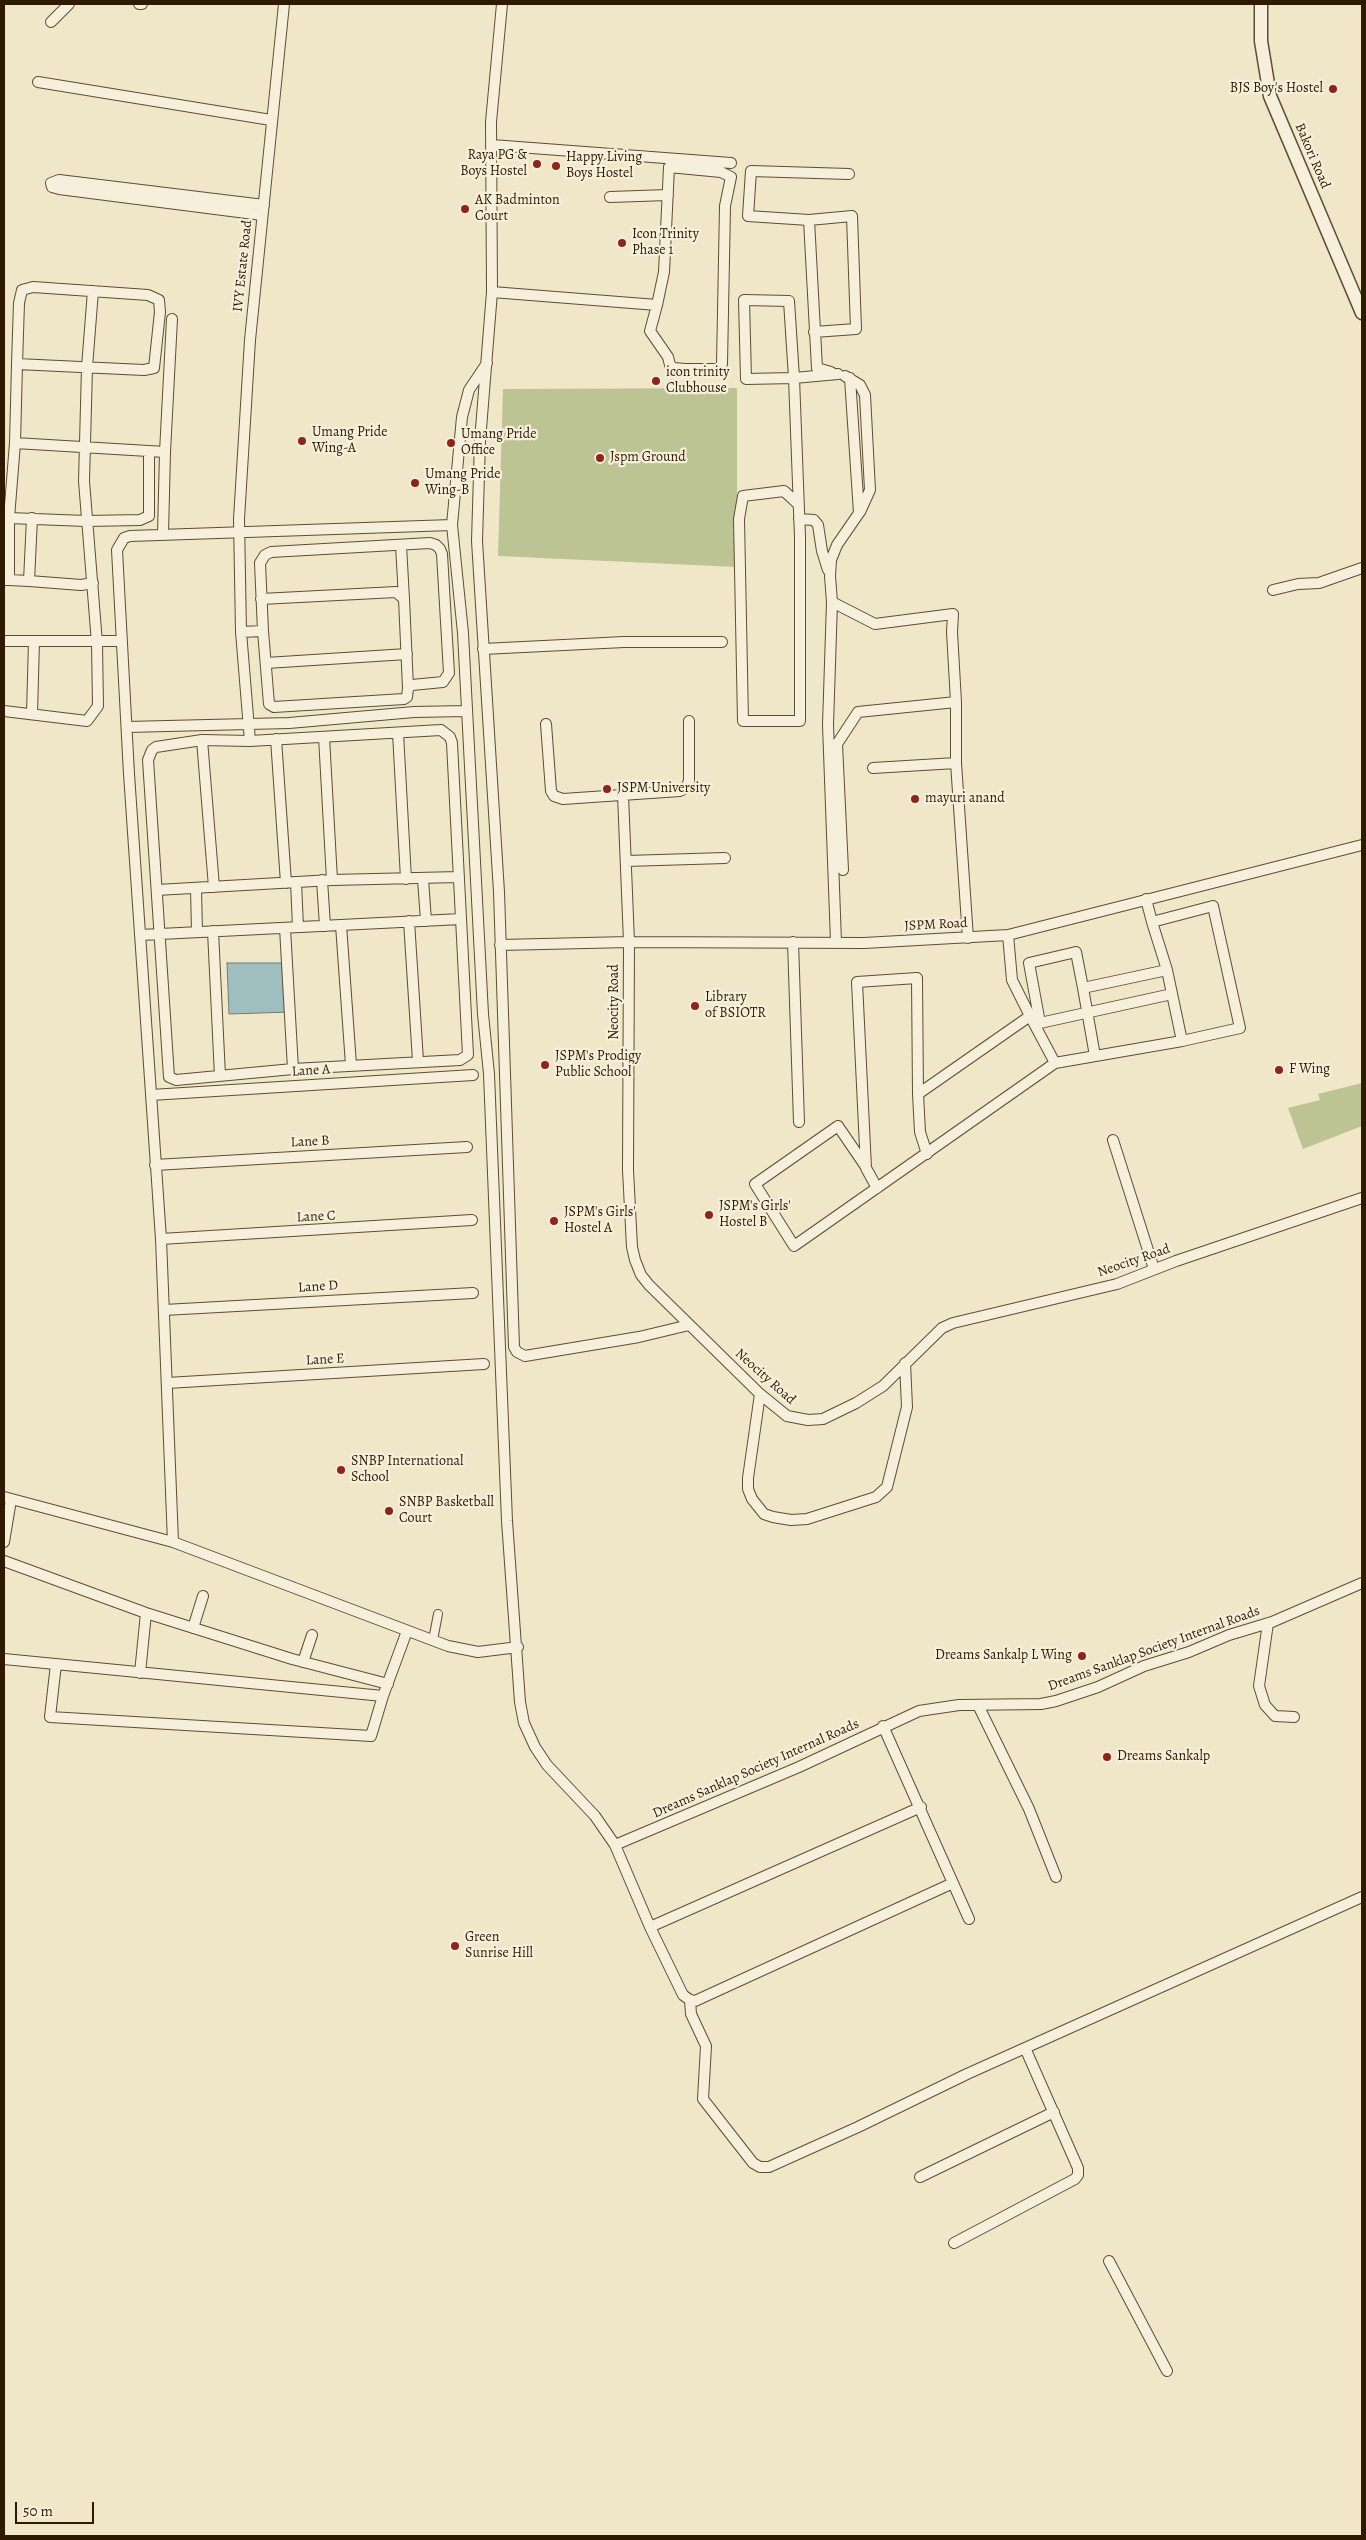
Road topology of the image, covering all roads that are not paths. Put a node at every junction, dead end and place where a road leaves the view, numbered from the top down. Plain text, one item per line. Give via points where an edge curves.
1 (69, 4) edge
2 (284, 4) edge
3 (502, 4) edge
4 (1261, 4) edge
5 (52, 22) dead end
6 (38, 82) dead end
7 (271, 120) junction
8 (492, 145) junction
9 (731, 163) dead end
10 (849, 174) dead end
11 (668, 195) junction
12 (610, 197) dead end
13 (263, 210) junction
14 (810, 220) junction
15 (93, 291) junction
16 (492, 292) junction
17 (656, 305) junction
18 (1362, 313) edge
19 (172, 319) dead end
20 (814, 332) junction
21 (487, 363) junction
22 (17, 364) junction
23 (88, 367) junction
24 (838, 374) junction
25 (794, 378) junction
26 (850, 378) junction
27 (15, 443) junction
28 (84, 447) junction
29 (148, 451) junction
30 (165, 452) junction
31 (797, 503) junction
32 (859, 513) junction
33 (6, 518) edge
34 (32, 518) junction
35 (799, 519) junction
36 (86, 521) junction
37 (452, 525) junction
38 (239, 531) junction
39 (163, 534) junction
40 (400, 545) junction
41 (1362, 568) edge
42 (830, 576) junction
43 (6, 580) edge
44 (29, 581) junction
45 (93, 583) junction
46 (1273, 590) dead end
47 (261, 599) junction
48 (404, 599) junction
49 (832, 602) junction
50 (241, 632) junction
51 (263, 632) junction
52 (4, 641) edge
53 (122, 641) junction
54 (34, 642) junction
55 (722, 642) dead end
56 (97, 643) junction
57 (483, 649) junction
58 (406, 654) junction
59 (266, 663) junction
60 (408, 688) junction
61 (956, 702) junction
62 (4, 711) edge
63 (467, 712) junction
64 (32, 714) junction
65 (360, 717) junction
66 (689, 721) dead end
67 (248, 724) junction
68 (546, 724) dead end
69 (127, 727) junction
70 (398, 733) junction
71 (362, 735) junction
72 (324, 737) junction
73 (276, 739) junction
74 (202, 740) junction
75 (250, 741) junction
76 (956, 763) junction
77 (873, 768) dead end
78 (624, 796) junction
79 (1362, 846) edge
80 (725, 858) dead end
81 (626, 861) junction
82 (843, 870) dead end
83 (459, 877) junction
84 (423, 879) junction
85 (327, 880) junction
86 (406, 880) junction
87 (291, 883) junction
88 (214, 887) junction
89 (157, 890) junction
90 (196, 890) junction
91 (460, 896) junction
92 (477, 896) junction
93 (1146, 899) junction
94 (461, 919) junction
95 (426, 921) junction
96 (409, 922) junction
97 (1152, 922) junction
98 (342, 925) junction
99 (325, 926) junction
100 (298, 927) junction
101 (285, 928) junction
102 (212, 931) junction
103 (197, 932) junction
104 (159, 934) junction
105 (140, 935) junction
106 (1008, 935) junction
107 (968, 938) junction
108 (629, 942) junction
109 (793, 942) junction
110 (836, 942) junction
111 (500, 945) junction
112 (1167, 970) junction
113 (1083, 988) junction
114 (1172, 994) junction
115 (1087, 1013) junction
116 (1035, 1021) junction
117 (1182, 1041) junction
118 (1095, 1056) junction
119 (418, 1061) junction
120 (1055, 1063) junction
121 (352, 1065) junction
122 (293, 1069) junction
123 (473, 1074) dead end
124 (220, 1076) junction
125 (918, 1094) junction
126 (151, 1095) junction
127 (799, 1122) dead end
128 (1113, 1140) dead end
129 (467, 1148) dead end
130 (927, 1154) junction
131 (156, 1166) junction
132 (866, 1168) junction
133 (877, 1188) junction
134 (1362, 1198) edge
135 (472, 1220) dead end
136 (161, 1239) junction
137 (1154, 1269) junction
138 (473, 1293) dead end
139 (164, 1310) junction
140 (689, 1325) junction
141 (906, 1362) junction
142 (484, 1364) dead end
143 (167, 1383) junction
144 (760, 1394) junction
145 (7, 1499) edge
146 (4, 1542) edge
147 (173, 1542) junction
148 (4, 1561) edge
149 (1362, 1583) edge
150 (203, 1596) dead end
151 (146, 1613) junction
152 (438, 1614) dead end
153 (1268, 1623) junction
154 (193, 1628) junction
155 (407, 1631) junction
156 (312, 1635) dead end
157 (433, 1640) junction
158 (518, 1647) junction
159 (4, 1658) edge
160 (303, 1662) junction
161 (56, 1664) junction
162 (140, 1673) junction
163 (388, 1684) junction
164 (383, 1696) junction
165 (978, 1704) junction
166 (1294, 1717) dead end
167 (884, 1726) junction
168 (921, 1807) junction
169 (615, 1845) junction
170 (1056, 1877) dead end
171 (953, 1883) junction
172 (1362, 1897) edge
173 (969, 1920) dead end
174 (650, 1927) junction
175 (690, 2000) junction
176 (1025, 2048) junction
177 (1054, 2112) junction
178 (920, 2176) dead end
179 (954, 2243) dead end
180 (1109, 2261) dead end
181 (1167, 2371) dead end

1 - 5 street
2 - 7 street, IVY Estate Road
3 - 8 street via 491,122
4 - 18 street, Bakori Road via 1261,41 1270,96
6 - 7 street
7 - 13 street, IVY Estate Road
8 - 9 street
8 - 16 street
10 - 14 street via 752,171 748,216
11 - 12 street
11 - 17 street via 664,272
11 - 17 street via 669,167 721,172 731,177 725,206 721,367 714,370 674,368 670,365 650,331
13 - 13 street via 59,189 52,187 51,183 59,180
13 - 38 street, IVY Estate Road via 249,348
14 - 20 street
14 - 20 street via 852,216 853,235 856,329
15 - 22 street via 33,286 22,290
15 - 23 street
15 - 23 street via 148,294 159,300 160,312 154,368
16 - 17 street
16 - 21 street
19 - 30 street
20 - 24 street via 817,368
21 - 37 street via 469,390 462,417
21 - 57 street via 477,511
22 - 23 street
22 - 27 street
23 - 28 street
24 - 25 street
24 - 26 street
25 - 25 street via 789,301 744,300 746,380
25 - 31 street
26 - 32 street
26 - 32 street via 860,384 865,395 870,490
27 - 28 street
27 - 33 street
28 - 29 street
28 - 36 street
29 - 30 street
29 - 36 street via 149,516 140,520
30 - 39 street
31 - 35 street
31 - 35 street via 784,491 743,496 739,519 743,721 800,721
32 - 42 street via 837,545
33 - 34 street
33 - 43 street
34 - 36 street
34 - 44 street
35 - 42 street via 814,520 818,525
36 - 45 street
37 - 38 street
37 - 63 street
38 - 39 street
38 - 50 street, IVY Estate Road
39 - 53 street via 124,538 117,550
40 - 47 street via 271,552 260,563
40 - 48 street
40 - 60 street via 436,545 442,554 449,673 444,682 415,683
41 - 46 street via 1319,583
42 - 49 street
43 - 44 street
44 - 45 street
45 - 56 street
47 - 48 street via 390,591
47 - 51 street
48 - 58 street
49 - 61 street via 875,624 953,614
49 - 110 street via 828,725
50 - 51 street
50 - 67 street, IVY Estate Road
51 - 59 street
52 - 54 street
53 - 56 street
53 - 69 street
54 - 56 street
54 - 64 street
55 - 57 street via 624,642
56 - 64 street via 98,706 87,721
57 - 111 street
58 - 59 street
58 - 60 street
59 - 60 street via 269,704 274,707 404,699
61 - 76 street
61 - 82 street via 858,712 836,744
62 - 64 street
63 - 65 street
63 - 92 street
65 - 67 street
65 - 71 street
66 - 78 street via 689,781 686,788 680,792
67 - 69 street
67 - 75 street, IVY Estate Road
68 - 78 street via 554,796 563,799
69 - 105 street
70 - 71 street
70 - 83 street via 441,730 450,737
70 - 86 street
71 - 72 street
72 - 73 street
72 - 85 street
73 - 75 street
73 - 87 street
74 - 75 street
74 - 88 street
74 - 89 street via 156,747 149,754
76 - 77 street
76 - 107 street
78 - 81 street, Neocity Road
79 - 93 street, JSPM Road
80 - 81 street
81 - 108 street, Neocity Road
83 - 84 street
83 - 91 street
84 - 86 street
84 - 95 street
85 - 86 street
85 - 87 street
85 - 99 street
87 - 88 street
87 - 100 street
88 - 90 street
89 - 90 street
89 - 104 street
90 - 103 street
91 - 92 street
91 - 94 street
92 - 158 street via 483,1014 490,1074 507,1521
93 - 97 street
93 - 106 street, JSPM Road
94 - 95 street
94 - 119 street via 470,1050 465,1059
95 - 96 street
96 - 98 street
96 - 119 street
97 - 112 street
97 - 117 street via 1213,906 1240,1028
98 - 99 street
98 - 121 street
99 - 100 street
100 - 101 street
101 - 102 street
101 - 122 street
102 - 103 street
102 - 124 street
103 - 104 street
104 - 105 street
104 - 124 street via 169,1077 176,1080
105 - 126 street
106 - 107 street, JSPM Road
106 - 116 street via 1012,980
107 - 110 street, JSPM Road
108 - 109 street, JSPM Road
108 - 111 street, JSPM Road
108 - 140 street, Neocity Road via 628,1170 632,1247 641,1275
109 - 110 street, JSPM Road
109 - 127 street
111 - 140 street via 514,1347 525,1356 639,1337
112 - 113 street
112 - 114 street
113 - 115 street
113 - 116 street via 1076,952 1029,962
114 - 115 street
114 - 117 street
115 - 116 street
115 - 118 street
116 - 120 street
116 - 125 street
117 - 118 street
118 - 120 street
119 - 121 street
120 - 130 street
121 - 122 street
122 - 124 street
123 - 126 street, Lane A
125 - 130 street via 920,1132
125 - 132 street via 917,978 857,982
126 - 131 street
128 - 137 street
129 - 131 street, Lane B
130 - 133 street
131 - 136 street
132 - 133 street
132 - 133 street via 838,1126 755,1184 794,1246
134 - 137 street, Neocity Road
135 - 136 street, Lane C
136 - 139 street
137 - 141 street, Neocity Road via 1117,1284 953,1323 942,1328
138 - 139 street, Lane D
139 - 143 street
140 - 144 street, Neocity Road
141 - 144 street, Neocity Road via 883,1386 856,1404 823,1419 787,1416
141 - 144 street via 907,1407 887,1488 876,1497 807,1519 791,1520 764,1514 748,1489
142 - 143 street, Lane E
143 - 147 street
145 - 146 street
145 - 147 street
147 - 155 street
148 - 151 street
149 - 153 street, Dreams Sanklap Society Internal Roads
150 - 154 street
151 - 154 street
151 - 162 street
152 - 157 street
153 - 165 street, Dreams Sanklap Society Internal Roads via 1056,1701
153 - 166 street via 1259,1686 1265,1705 1275,1716
154 - 160 street
155 - 157 street
155 - 163 street
156 - 160 street
157 - 158 street via 478,1652
158 - 169 street via 520,1702 528,1735 546,1765 595,1816
159 - 161 street
160 - 163 street
161 - 162 street
161 - 164 street via 50,1717 371,1736
162 - 164 street
163 - 164 street
165 - 167 street, Dreams Sanklap Society Internal Roads via 919,1712
165 - 170 street via 1029,1810
167 - 168 street
167 - 169 street, Dreams Sanklap Society Internal Roads via 844,1748
168 - 171 street
168 - 174 street
169 - 174 street
171 - 173 street
171 - 175 street via 694,2001
172 - 176 street
174 - 175 street via 683,1994
175 - 176 street via 691,2014 706,2046 703,2099 753,2163 760,2167 849,2131
176 - 177 street
177 - 178 street
177 - 179 street via 1078,2168 1075,2179
180 - 181 street

